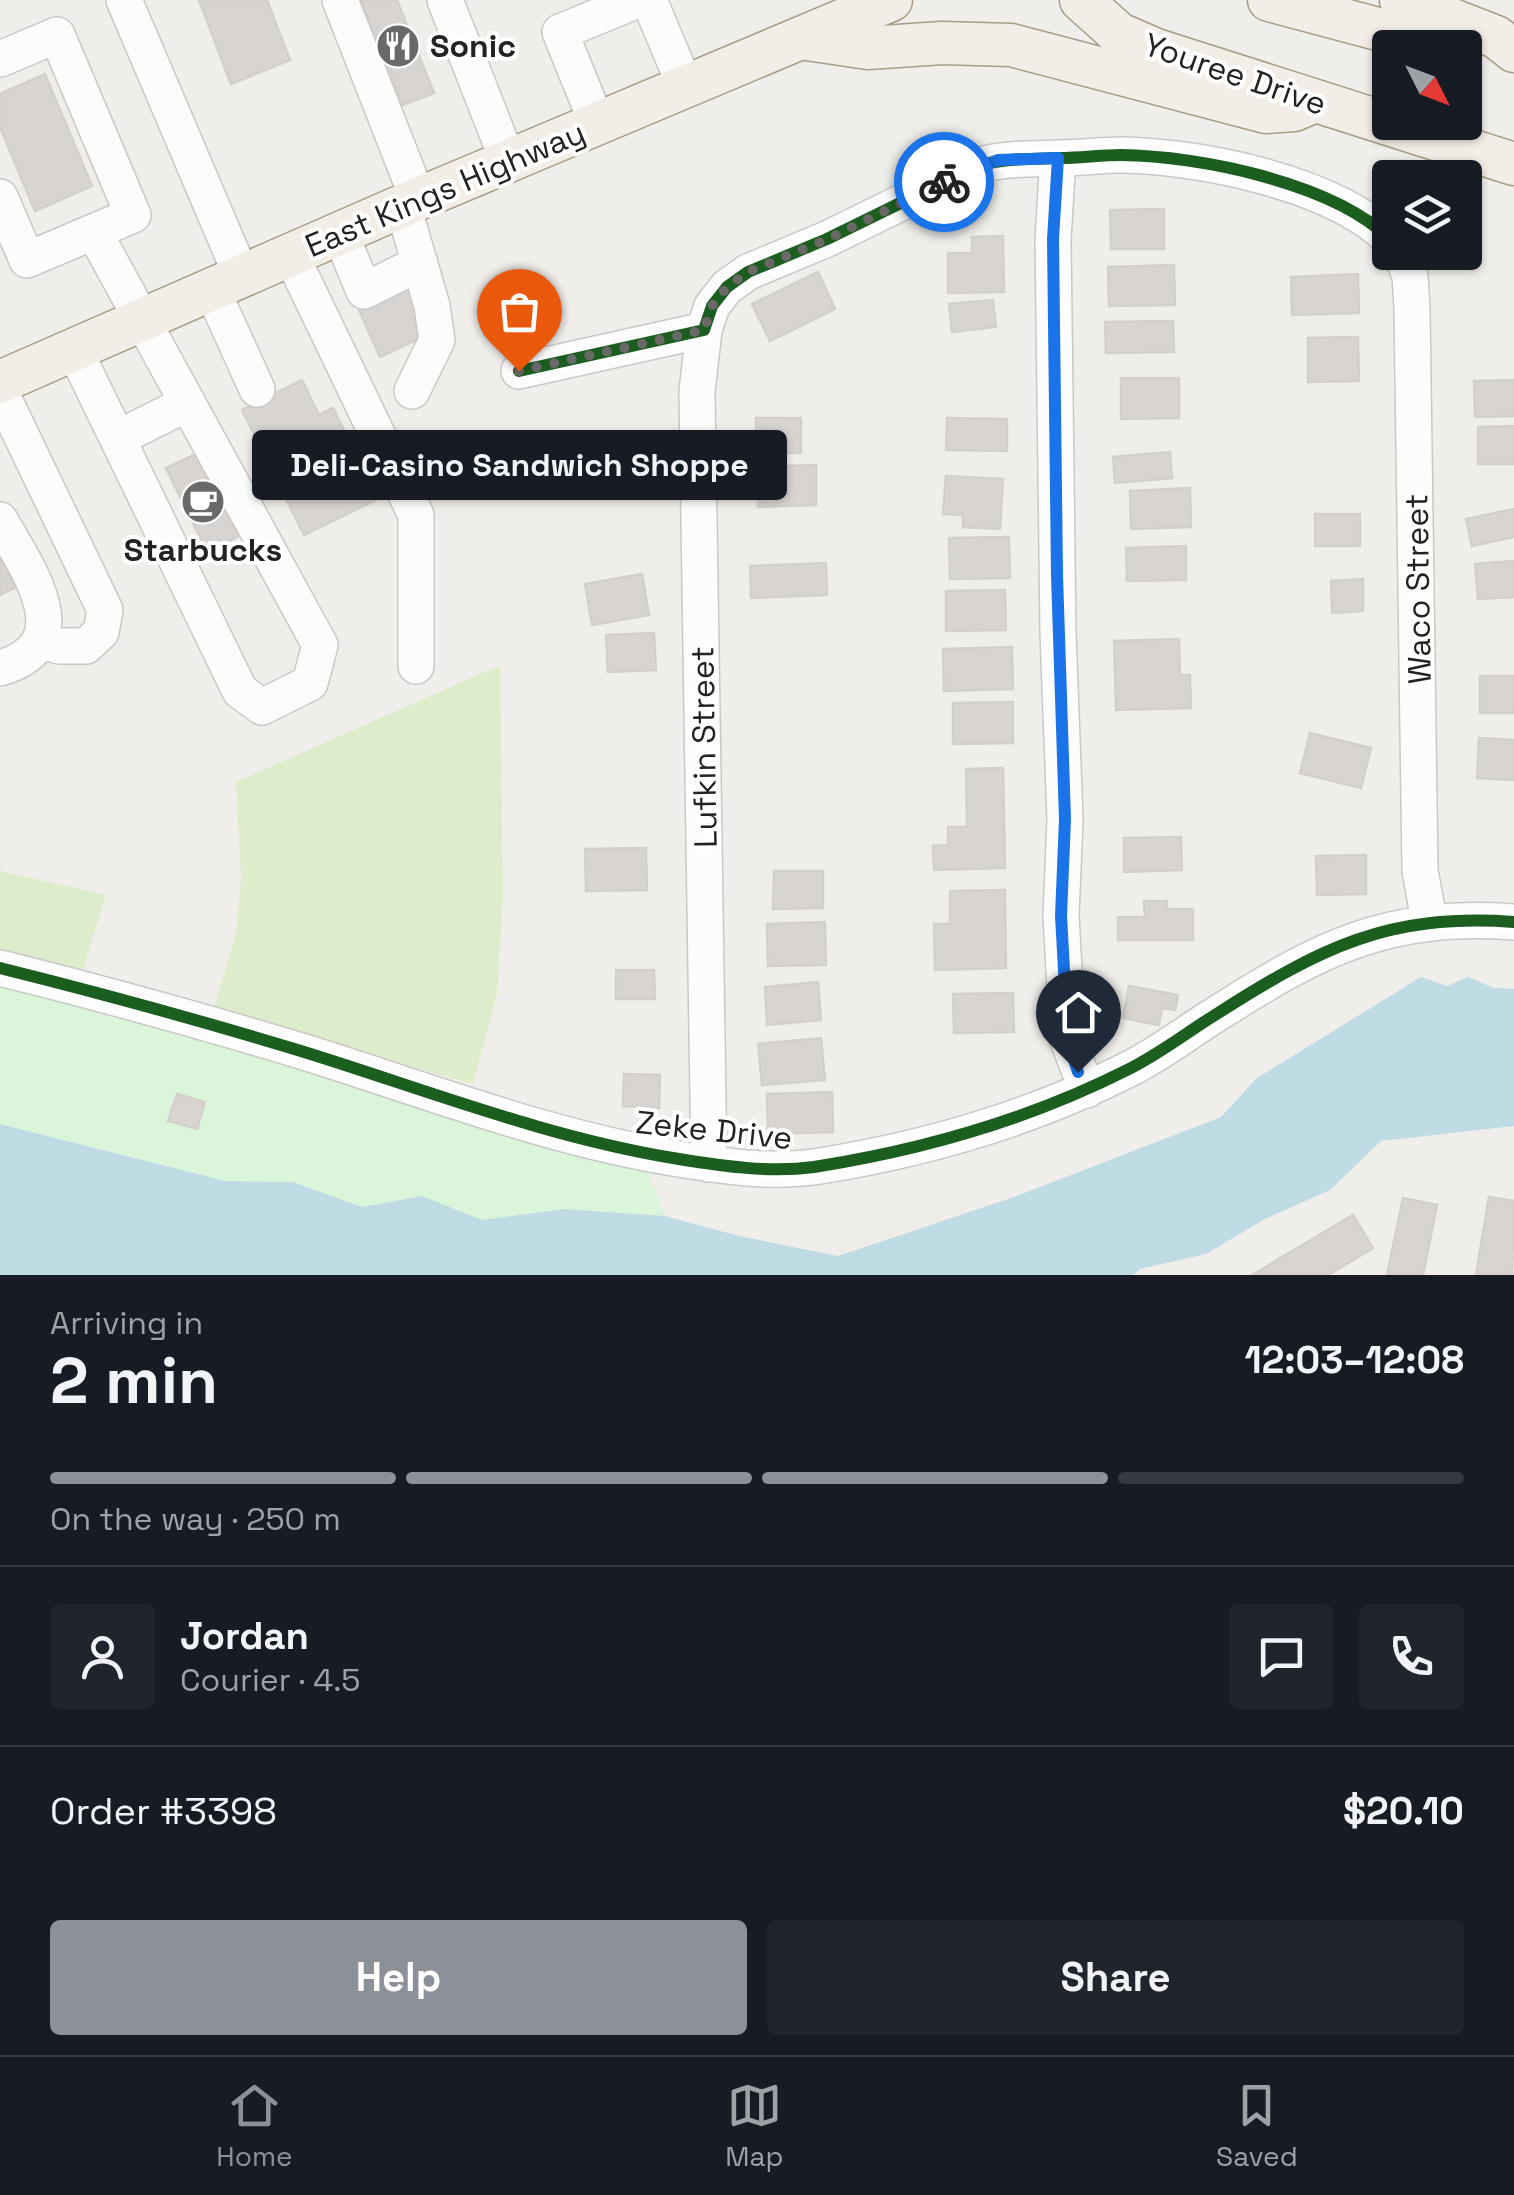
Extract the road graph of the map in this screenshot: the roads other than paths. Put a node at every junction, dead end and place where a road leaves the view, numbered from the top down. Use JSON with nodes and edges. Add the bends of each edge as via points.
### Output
{"nodes":[{"id":1,"x":124,"y":0,"type":"edge"},
{"id":2,"x":340,"y":0,"type":"edge"},
{"id":3,"x":445,"y":0,"type":"edge"},
{"id":4,"x":638,"y":0,"type":"edge"},
{"id":5,"x":649,"y":0,"type":"edge"},
{"id":6,"x":825,"y":0,"type":"edge"},
{"id":7,"x":891,"y":0,"type":"edge"},
{"id":8,"x":1081,"y":0,"type":"edge"},
{"id":9,"x":1269,"y":0,"type":"edge"},
{"id":10,"x":1401,"y":0,"type":"edge"},
{"id":11,"x":582,"y":11,"type":"edge"},
{"id":12,"x":1382,"y":30,"type":"edge"},
{"id":13,"x":799,"y":38,"type":"junction"},
{"id":14,"x":1514,"y":51,"type":"edge"},
{"id":15,"x":1482,"y":57,"type":"edge"},
{"id":16,"x":0,"y":60,"type":"edge"},
{"id":17,"x":1514,"y":65,"type":"edge"},
{"id":18,"x":684,"y":86,"type":"junction"},
{"id":19,"x":1314,"y":101,"type":"junction"},
{"id":20,"x":598,"y":123,"type":"junction"},
{"id":21,"x":1058,"y":158,"type":"junction"},
{"id":22,"x":508,"y":161,"type":"junction"},
{"id":23,"x":1514,"y":164,"type":"edge"},
{"id":24,"x":0,"y":197,"type":"edge"},
{"id":25,"x":410,"y":203,"type":"junction"},
{"id":26,"x":1372,"y":222,"type":"edge"},
{"id":27,"x":94,"y":232,"type":"junction"},
{"id":28,"x":340,"y":233,"type":"junction"},
{"id":29,"x":291,"y":255,"type":"junction"},
{"id":30,"x":420,"y":263,"type":"junction"},
{"id":31,"x":1407,"y":270,"type":"edge"},
{"id":32,"x":227,"y":284,"type":"junction"},
{"id":33,"x":142,"y":319,"type":"junction"},
{"id":34,"x":704,"y":330,"type":"junction"},
{"id":35,"x":74,"y":349,"type":"junction"},
{"id":36,"x":519,"y":371,"type":"dead end"},
{"id":37,"x":0,"y":382,"type":"edge"},
{"id":38,"x":257,"y":389,"type":"dead end"},
{"id":39,"x":0,"y":391,"type":"edge"},
{"id":40,"x":412,"y":391,"type":"dead end"},
{"id":41,"x":188,"y":403,"type":"junction"},
{"id":42,"x":118,"y":438,"type":"junction"},
{"id":43,"x":0,"y":520,"type":"edge"},
{"id":44,"x":40,"y":641,"type":"junction"},
{"id":45,"x":416,"y":666,"type":"dead end"},
{"id":46,"x":0,"y":668,"type":"edge"},
{"id":47,"x":1428,"y":920,"type":"junction"},
{"id":48,"x":1514,"y":922,"type":"edge"},
{"id":49,"x":0,"y":968,"type":"edge"},
{"id":50,"x":1087,"y":1090,"type":"junction"},
{"id":51,"x":708,"y":1164,"type":"junction"}],
"edges":[{"from":1,"to":32,"type":"street"},
{"from":2,"to":25,"type":"street"},
{"from":3,"to":22,"type":"street"},
{"from":4,"to":11,"type":"street"},
{"from":5,"to":18,"type":"street"},
{"from":6,"to":13,"type":"main road"},
{"from":7,"to":13,"type":"main road","name":"East Kings Highway"},
{"from":8,"to":19,"type":"main road","name":"Youree Drive","via":[[1120,34],[1156,50]]},
{"from":9,"to":12,"type":"main road"},
{"from":10,"to":14,"type":"main road","via":[[1496,37]]},
{"from":11,"to":20,"type":"street","via":[[560,32]]},
{"from":13,"to":18,"type":"main road","name":"East Kings Highway"},
{"from":13,"to":19,"type":"main road","via":[[868,48],[1011,45],[1266,112]]},
{"from":15,"to":17,"type":"main road"},
{"from":16,"to":27,"type":"street","via":[[58,35],[133,215]]},
{"from":18,"to":20,"type":"main road","name":"East Kings Highway"},
{"from":19,"to":23,"type":"main road","name":"Youree Drive"},
{"from":20,"to":22,"type":"main road","name":"East Kings Highway"},
{"from":21,"to":26,"type":"street","via":[[1123,155],[1227,168]]},
{"from":21,"to":34,"type":"street","via":[[976,166],[748,272],[712,306]]},
{"from":21,"to":50,"type":"street","via":[[1053,239],[1065,819],[1061,916],[1068,1041]]},
{"from":22,"to":25,"type":"main road","name":"East Kings Highway"},
{"from":24,"to":27,"type":"street","via":[[26,260]]},
{"from":25,"to":28,"type":"main road","name":"East Kings Highway"},
{"from":25,"to":30,"type":"street"},
{"from":27,"to":33,"type":"street"},
{"from":28,"to":29,"type":"main road","name":"East Kings Highway"},
{"from":28,"to":30,"type":"street","via":[[364,291]]},
{"from":29,"to":32,"type":"main road","name":"East Kings Highway"},
{"from":29,"to":45,"type":"street","via":[[416,515]]},
{"from":30,"to":40,"type":"street","via":[[437,340]]},
{"from":31,"to":47,"type":"street","name":"Waco Street","via":[[1420,871]]},
{"from":32,"to":33,"type":"main road","name":"East Kings Highway"},
{"from":32,"to":38,"type":"street"},
{"from":33,"to":35,"type":"main road","name":"East Kings Highway"},
{"from":33,"to":41,"type":"street"},
{"from":34,"to":36,"type":"street"},
{"from":34,"to":51,"type":"street","name":"Lufkin Street","via":[[697,391]]},
{"from":35,"to":37,"type":"main road","name":"East Kings Highway"},
{"from":35,"to":42,"type":"street"},
{"from":39,"to":44,"type":"street","via":[[105,610],[101,632],[86,646]]},
{"from":41,"to":42,"type":"street"},
{"from":41,"to":42,"type":"street","via":[[320,645],[310,683],[262,707],[240,691]]},
{"from":43,"to":44,"type":"street","via":[[43,597]]},
{"from":44,"to":46,"type":"street","via":[[22,662]]},
{"from":47,"to":48,"type":"street","name":"Zeke Drive"},
{"from":47,"to":50,"type":"street","name":"Zeke Drive","via":[[1365,935],[1302,963]]},
{"from":49,"to":51,"type":"street","name":"Zeke Drive","via":[[300,1051],[570,1136]]},
{"from":50,"to":51,"type":"street","name":"Zeke Drive","via":[[943,1139],[811,1167]]}]}
